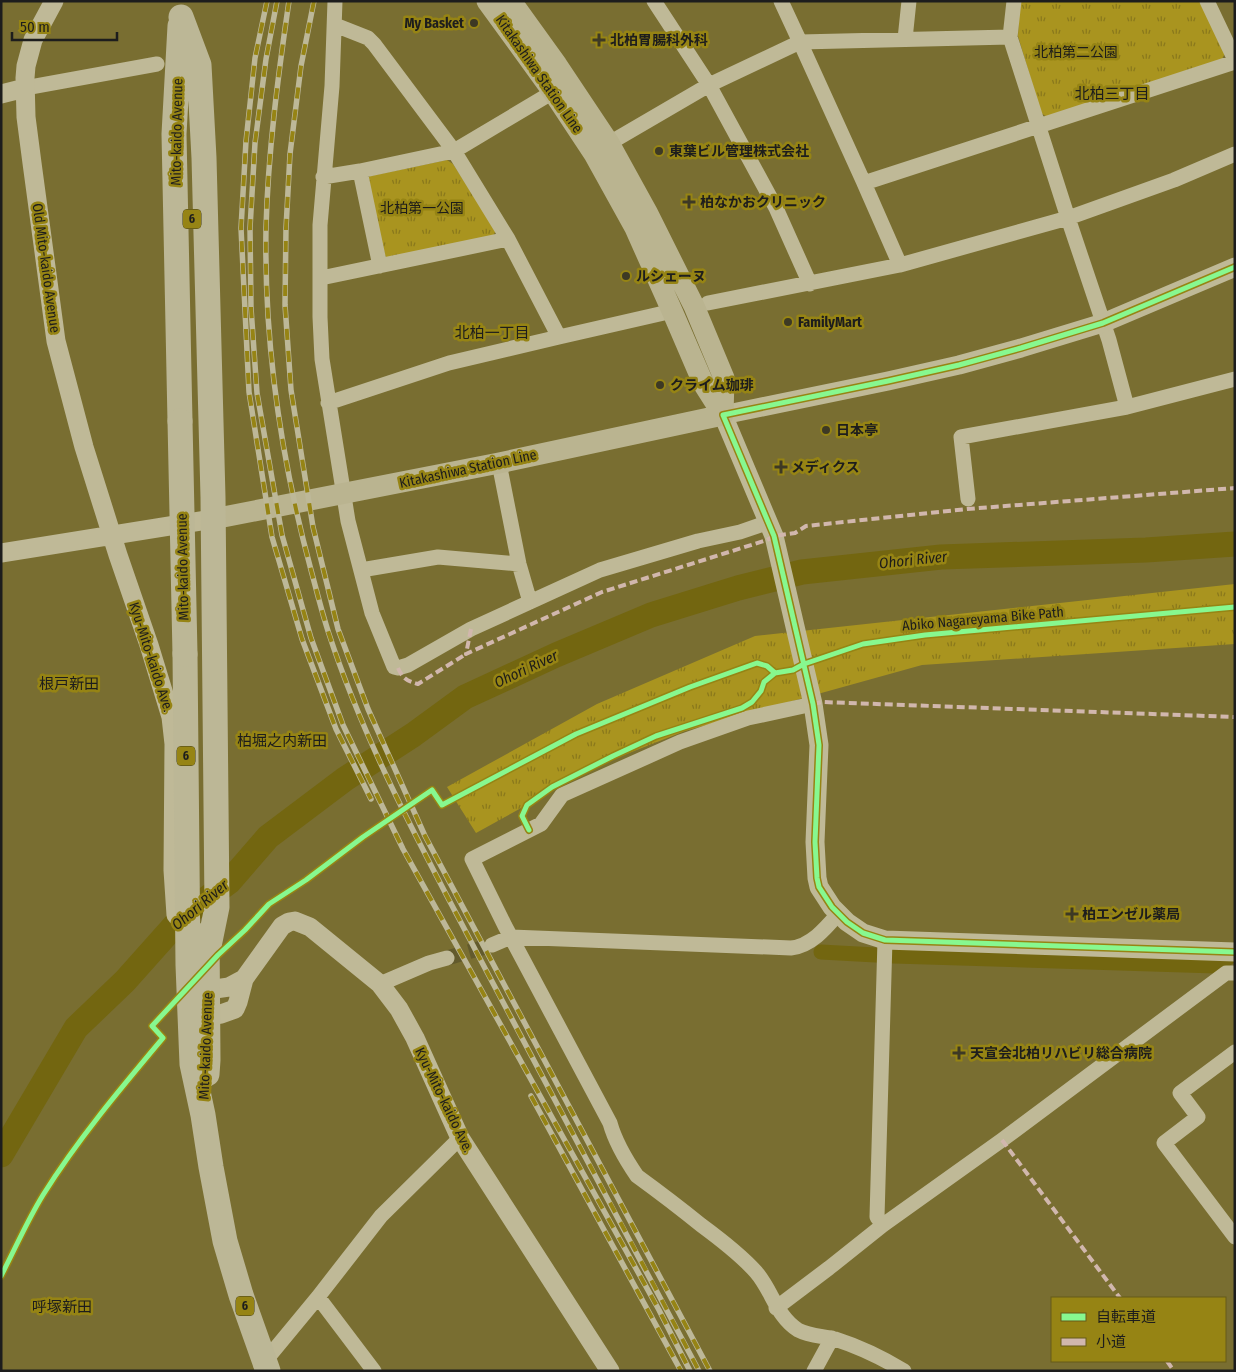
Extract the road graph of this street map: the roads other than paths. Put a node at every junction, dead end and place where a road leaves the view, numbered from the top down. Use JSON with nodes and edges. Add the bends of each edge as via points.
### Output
{"nodes":[{"id":1,"x":54,"y":1,"type":"edge"},
{"id":2,"x":335,"y":1,"type":"edge"},
{"id":3,"x":487,"y":1,"type":"edge"},
{"id":4,"x":511,"y":1,"type":"edge"},
{"id":5,"x":654,"y":1,"type":"edge"},
{"id":6,"x":781,"y":1,"type":"edge"},
{"id":7,"x":909,"y":1,"type":"edge"},
{"id":8,"x":1014,"y":1,"type":"edge"},
{"id":9,"x":1207,"y":1,"type":"edge"},
{"id":10,"x":181,"y":9,"type":"edge"},
{"id":11,"x":335,"y":25,"type":"junction"},
{"id":12,"x":1010,"y":37,"type":"junction"},
{"id":13,"x":906,"y":39,"type":"junction"},
{"id":14,"x":800,"y":42,"type":"junction"},
{"id":15,"x":1235,"y":61,"type":"edge"},
{"id":16,"x":157,"y":64,"type":"dead end"},
{"id":17,"x":709,"y":85,"type":"junction"},
{"id":18,"x":25,"y":88,"type":"junction"},
{"id":19,"x":553,"y":92,"type":"junction"},
{"id":20,"x":1,"y":94,"type":"edge"},
{"id":21,"x":1039,"y":126,"type":"junction"},
{"id":22,"x":601,"y":148,"type":"junction"},
{"id":23,"x":454,"y":151,"type":"junction"},
{"id":24,"x":1235,"y":154,"type":"edge"},
{"id":25,"x":360,"y":171,"type":"junction"},
{"id":26,"x":323,"y":177,"type":"junction"},
{"id":27,"x":864,"y":183,"type":"junction"},
{"id":28,"x":1068,"y":218,"type":"junction"},
{"id":29,"x":508,"y":239,"type":"junction"},
{"id":30,"x":900,"y":265,"type":"junction"},
{"id":31,"x":380,"y":266,"type":"junction"},
{"id":32,"x":1235,"y":267,"type":"edge"},
{"id":33,"x":321,"y":278,"type":"junction"},
{"id":34,"x":810,"y":284,"type":"junction"},
{"id":35,"x":708,"y":303,"type":"dead end"},
{"id":36,"x":664,"y":313,"type":"dead end"},
{"id":37,"x":1103,"y":323,"type":"junction"},
{"id":38,"x":559,"y":337,"type":"junction"},
{"id":39,"x":1235,"y":379,"type":"edge"},
{"id":40,"x":328,"y":403,"type":"junction"},
{"id":41,"x":1126,"y":407,"type":"junction"},
{"id":42,"x":723,"y":415,"type":"junction"},
{"id":43,"x":498,"y":463,"type":"junction"},
{"id":44,"x":344,"y":494,"type":"junction"},
{"id":45,"x":968,"y":499,"type":"dead end"},
{"id":46,"x":213,"y":519,"type":"junction"},
{"id":47,"x":772,"y":529,"type":"junction"},
{"id":48,"x":112,"y":534,"type":"junction"},
{"id":49,"x":1,"y":553,"type":"edge"},
{"id":50,"x":519,"y":564,"type":"junction"},
{"id":51,"x":361,"y":570,"type":"junction"},
{"id":52,"x":530,"y":602,"type":"junction"},
{"id":53,"x":812,"y":704,"type":"junction"},
{"id":54,"x":195,"y":851,"type":"junction"},
{"id":55,"x":838,"y":914,"type":"junction"},
{"id":56,"x":511,"y":937,"type":"junction"},
{"id":57,"x":885,"y":940,"type":"junction"},
{"id":58,"x":492,"y":945,"type":"tunnel mouth"},
{"id":59,"x":1234,"y":952,"type":"edge"},
{"id":60,"x":198,"y":958,"type":"junction"},
{"id":61,"x":447,"y":958,"type":"tunnel mouth"},
{"id":62,"x":1234,"y":978,"type":"edge"},
{"id":63,"x":244,"y":979,"type":"junction"},
{"id":64,"x":380,"y":984,"type":"junction"},
{"id":65,"x":201,"y":1003,"type":"junction"},
{"id":66,"x":1235,"y":1052,"type":"edge"},
{"id":67,"x":460,"y":1138,"type":"junction"},
{"id":68,"x":883,"y":1225,"type":"junction"},
{"id":69,"x":1235,"y":1237,"type":"edge"},
{"id":70,"x":318,"y":1297,"type":"junction"},
{"id":71,"x":776,"y":1308,"type":"junction"},
{"id":72,"x":832,"y":1338,"type":"junction"},
{"id":73,"x":264,"y":1368,"type":"edge"},
{"id":74,"x":820,"y":1368,"type":"edge"},
{"id":75,"x":374,"y":1371,"type":"edge"},
{"id":76,"x":610,"y":1371,"type":"edge"},
{"id":77,"x":904,"y":1371,"type":"edge"}],
"edges":[{"from":1,"to":18,"type":"street","name":"Old Mito-kaido Avenue","via":[[31,46]]},
{"from":2,"to":11,"type":"street"},
{"from":3,"to":19,"type":"main road","name":"Kitakashiwa Station Line"},
{"from":4,"to":22,"type":"main road","name":"Kitakashiwa Station Line","via":[[557,65]]},
{"from":5,"to":17,"type":"street"},
{"from":6,"to":14,"type":"street"},
{"from":7,"to":13,"type":"street"},
{"from":8,"to":12,"type":"street"},
{"from":9,"to":15,"type":"street"},
{"from":10,"to":46,"type":"highway","via":[[199,65],[208,268]]},
{"from":10,"to":54,"type":"highway","name":"Mito-kaido Avenue","number":"6","via":[[191,140],[188,421]]},
{"from":11,"to":23,"type":"street","via":[[368,38],[374,44]]},
{"from":11,"to":26,"type":"street"},
{"from":12,"to":13,"type":"street"},
{"from":12,"to":21,"type":"street"},
{"from":13,"to":14,"type":"street"},
{"from":14,"to":17,"type":"street"},
{"from":14,"to":27,"type":"street"},
{"from":15,"to":21,"type":"street"},
{"from":16,"to":18,"type":"street"},
{"from":17,"to":22,"type":"street"},
{"from":17,"to":34,"type":"street","via":[[776,208]]},
{"from":18,"to":20,"type":"street"},
{"from":18,"to":48,"type":"street","name":"Old Mito-kaido Avenue","via":[[56,341],[84,447]]},
{"from":19,"to":22,"type":"main road","name":"Kitakashiwa Station Line"},
{"from":19,"to":23,"type":"street"},
{"from":21,"to":27,"type":"street"},
{"from":21,"to":28,"type":"street"},
{"from":22,"to":42,"type":"main road","name":"Kitakashiwa Station Line","via":[[704,385]]},
{"from":23,"to":25,"type":"street"},
{"from":23,"to":29,"type":"street"},
{"from":24,"to":28,"type":"street"},
{"from":25,"to":26,"type":"street"},
{"from":25,"to":31,"type":"street"},
{"from":26,"to":33,"type":"street"},
{"from":27,"to":30,"type":"street"},
{"from":28,"to":30,"type":"street"},
{"from":28,"to":37,"type":"street"},
{"from":29,"to":31,"type":"street"},
{"from":29,"to":38,"type":"street"},
{"from":30,"to":34,"type":"street"},
{"from":31,"to":33,"type":"street"},
{"from":32,"to":37,"type":"street"},
{"from":33,"to":40,"type":"street","via":[[322,359]]},
{"from":34,"to":35,"type":"street"},
{"from":36,"to":38,"type":"street"},
{"from":37,"to":41,"type":"street"},
{"from":37,"to":42,"type":"street","via":[[958,365]]},
{"from":38,"to":40,"type":"street","via":[[449,363]]},
{"from":39,"to":41,"type":"street"},
{"from":40,"to":44,"type":"street"},
{"from":41,"to":45,"type":"street","via":[[961,437]]},
{"from":42,"to":43,"type":"main road","name":"Kitakashiwa Station Line"},
{"from":42,"to":47,"type":"street"},
{"from":43,"to":44,"type":"main road","name":"Kitakashiwa Station Line"},
{"from":43,"to":50,"type":"street"},
{"from":44,"to":46,"type":"main road","name":"Kitakashiwa Station Line"},
{"from":44,"to":51,"type":"street"},
{"from":46,"to":48,"type":"street"},
{"from":46,"to":54,"type":"highway"},
{"from":47,"to":52,"type":"street","via":[[740,532],[698,542],[600,570]]},
{"from":47,"to":53,"type":"street"},
{"from":48,"to":49,"type":"street"},
{"from":48,"to":54,"type":"street","name":"Kyu-Mito-kaido Ave.","via":[[171,717],[174,783]]},
{"from":50,"to":51,"type":"street","via":[[438,557]]},
{"from":50,"to":52,"type":"street"},
{"from":51,"to":52,"type":"street","via":[[372,613],[394,667],[398,668],[408,666],[471,629]]},
{"from":53,"to":55,"type":"street","via":[[819,745],[816,878],[819,888]]},
{"from":53,"to":56,"type":"street","via":[[748,718],[680,742],[562,795],[541,824],[472,859]]},
{"from":54,"to":60,"type":"highway","name":"Mito-kaido Avenue","number":"6"},
{"from":54,"to":60,"type":"street","name":"Kyu-Mito-kaido Ave.","via":[[178,936]]},
{"from":55,"to":56,"type":"street","via":[[823,931],[801,947],[791,948]]},
{"from":55,"to":57,"type":"street","via":[[863,933]]},
{"from":56,"to":58,"type":"street"},
{"from":56,"to":71,"type":"street","via":[[638,1176],[726,1244],[756,1272]]},
{"from":57,"to":59,"type":"street"},
{"from":57,"to":68,"type":"street","via":[[876,1217]]},
{"from":59,"to":62,"type":"street"},
{"from":60,"to":65,"type":"highway","name":"Mito-kaido Avenue","number":"6"},
{"from":61,"to":64,"type":"street"},
{"from":62,"to":68,"type":"street","via":[[1226,973]]},
{"from":63,"to":64,"type":"street","name":"Kyu-Mito-kaido Ave.","via":[[282,926],[295,921],[310,926]]},
{"from":63,"to":65,"type":"street"},
{"from":63,"to":65,"type":"street","name":"Kyu-Mito-kaido Ave.","via":[[238,1002],[230,1012]]},
{"from":64,"to":67,"type":"street","name":"Kyu-Mito-kaido Ave.","via":[[415,1038]]},
{"from":65,"to":73,"type":"highway","name":"Mito-kaido Avenue","number":"6","via":[[192,1064],[226,1241]]},
{"from":66,"to":69,"type":"street","via":[[1180,1093],[1198,1117],[1164,1143]]},
{"from":67,"to":70,"type":"street","via":[[381,1216]]},
{"from":67,"to":76,"type":"street","name":"Kyu-Mito-kaido Ave."},
{"from":68,"to":71,"type":"street"},
{"from":70,"to":73,"type":"street"},
{"from":70,"to":75,"type":"street"},
{"from":71,"to":72,"type":"street","via":[[796,1329]]},
{"from":72,"to":74,"type":"street"},
{"from":72,"to":77,"type":"street","via":[[877,1354]]}]}
